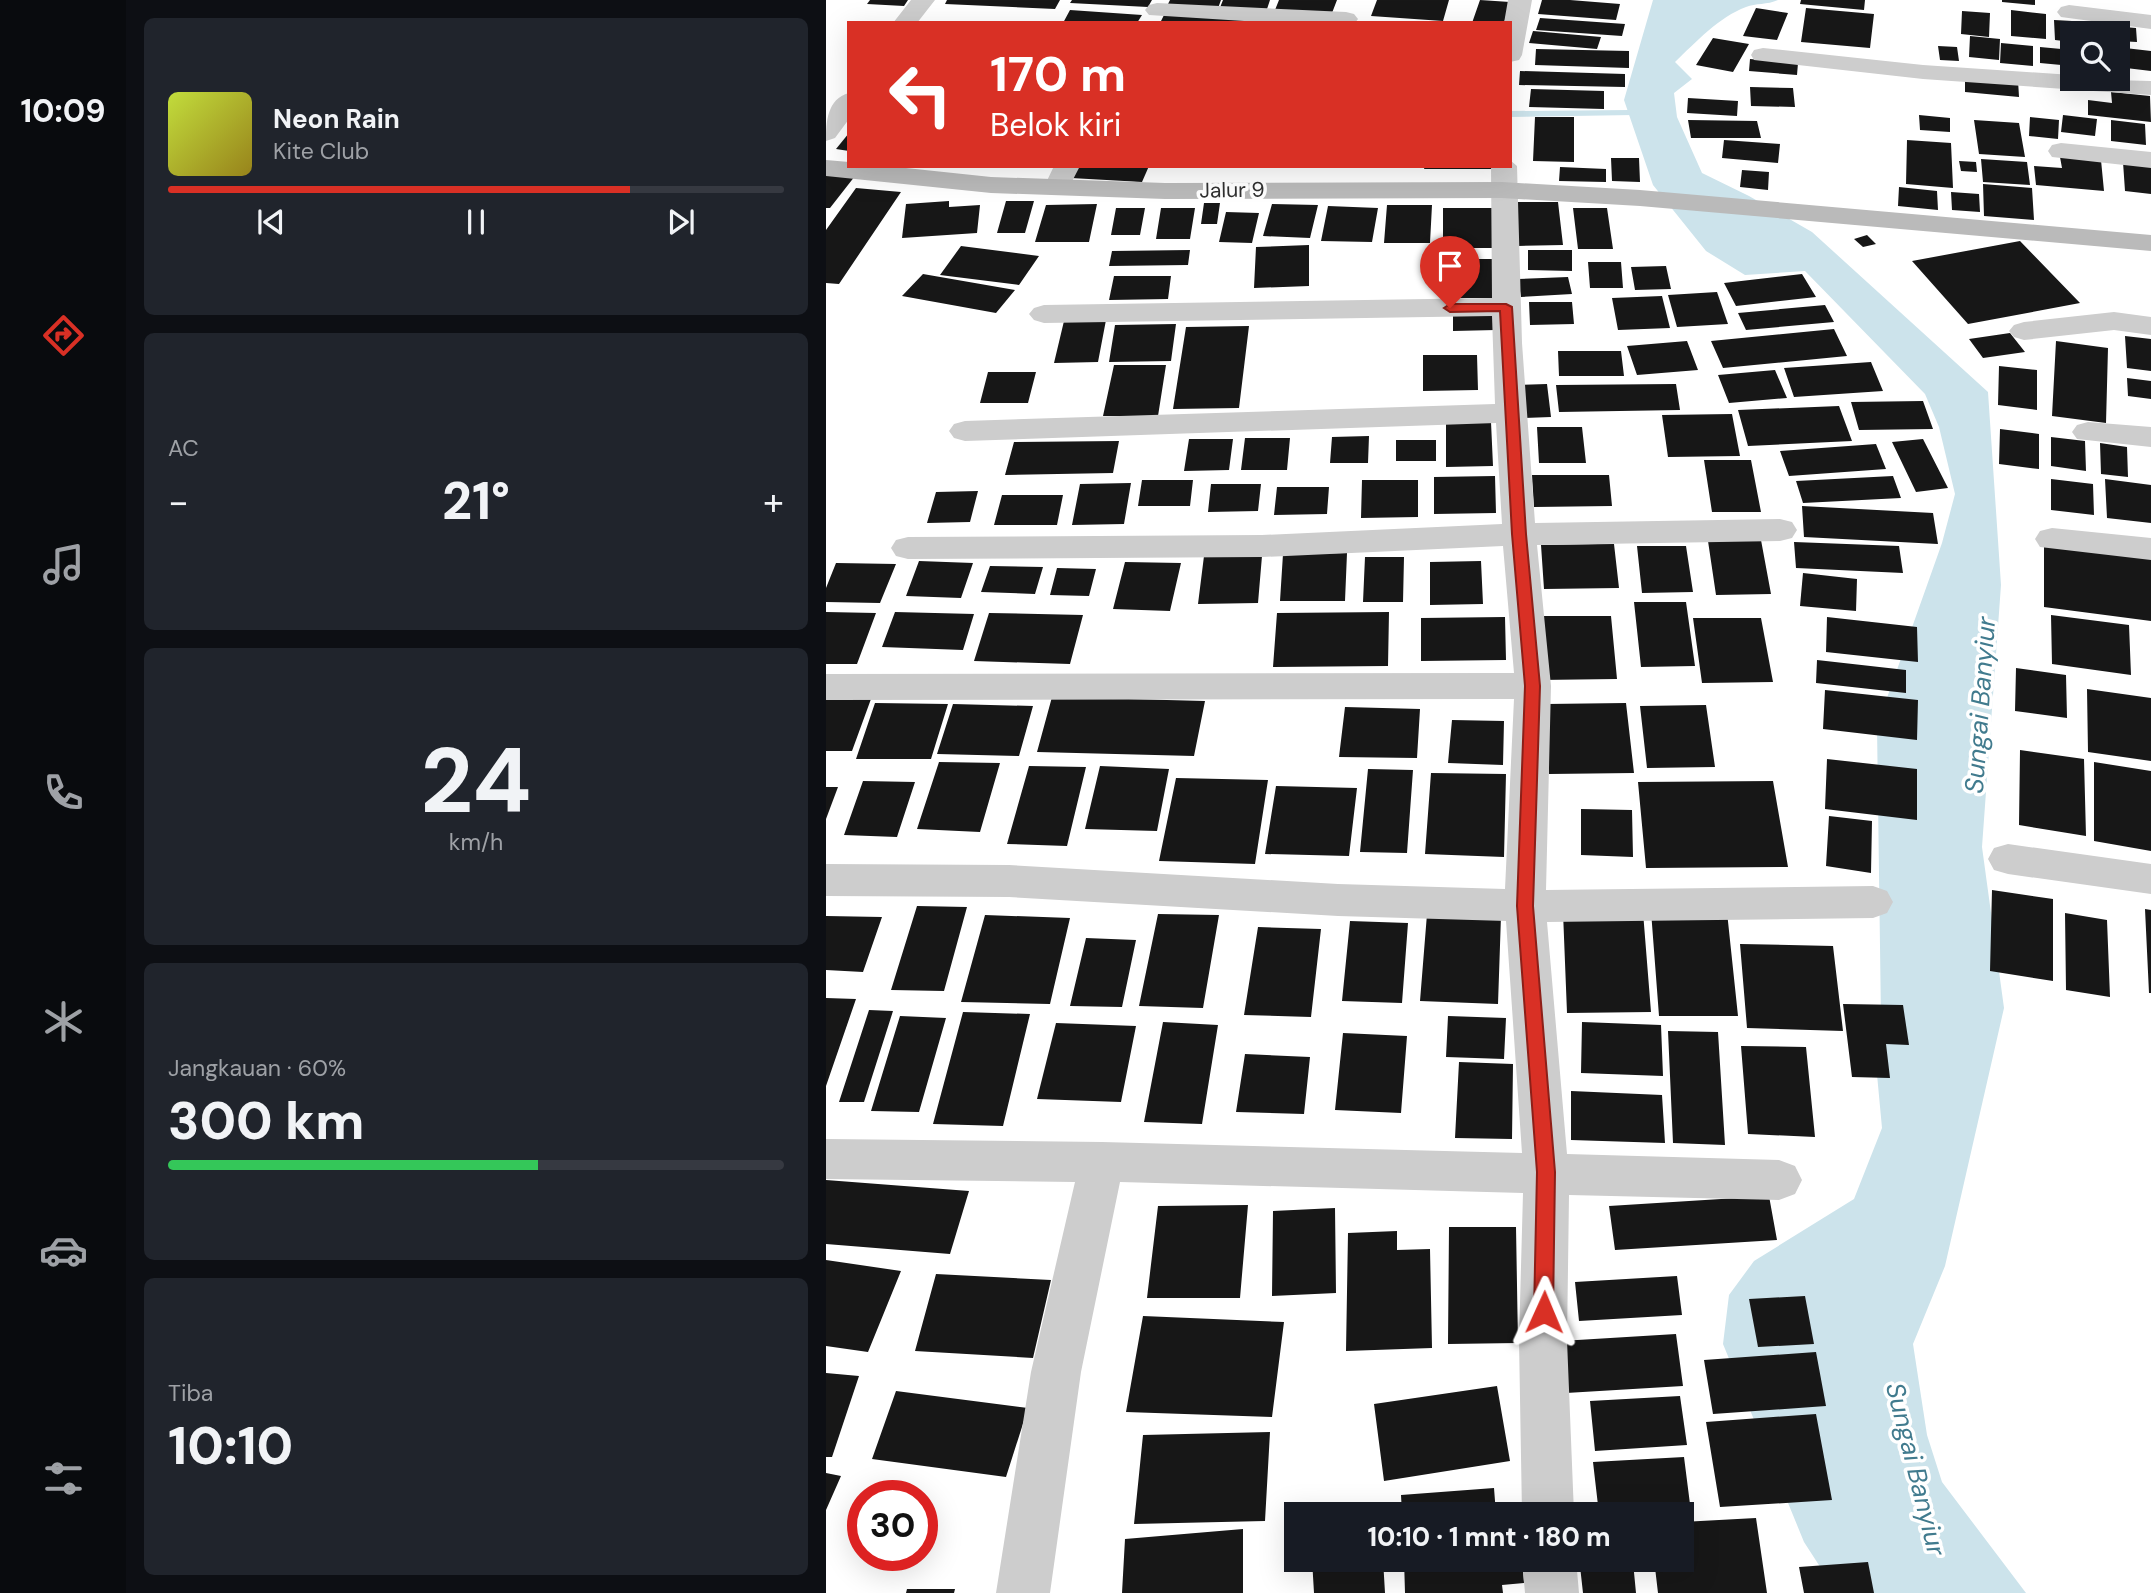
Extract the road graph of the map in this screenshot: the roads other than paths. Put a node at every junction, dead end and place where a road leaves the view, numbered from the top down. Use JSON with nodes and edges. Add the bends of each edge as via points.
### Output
{"nodes":[{"id":1,"x":923,"y":0,"type":"edge"},
{"id":2,"x":1520,"y":0,"type":"edge"},
{"id":3,"x":1156,"y":11,"type":"edge"},
{"id":4,"x":2070,"y":12,"type":"dead end"},
{"id":5,"x":1348,"y":14,"type":"edge"},
{"id":6,"x":907,"y":21,"type":"edge"},
{"id":7,"x":2151,"y":22,"type":"edge"},
{"id":8,"x":1512,"y":44,"type":"edge"},
{"id":9,"x":1763,"y":55,"type":"dead end"},
{"id":10,"x":2151,"y":88,"type":"edge"},
{"id":11,"x":847,"y":104,"type":"edge"},
{"id":12,"x":826,"y":133,"type":"edge"},
{"id":13,"x":2061,"y":151,"type":"dead end"},
{"id":14,"x":2151,"y":160,"type":"edge"},
{"id":15,"x":826,"y":168,"type":"edge"},
{"id":16,"x":1062,"y":176,"type":"edge"},
{"id":17,"x":1503,"y":178,"type":"edge"},
{"id":18,"x":2151,"y":243,"type":"edge"},
{"id":19,"x":1506,"y":307,"type":"junction"},
{"id":20,"x":1044,"y":314,"type":"dead end"},
{"id":21,"x":2151,"y":326,"type":"edge"},
{"id":22,"x":2024,"y":331,"type":"dead end"},
{"id":23,"x":1512,"y":413,"type":"junction"},
{"id":24,"x":965,"y":431,"type":"dead end"},
{"id":25,"x":2088,"y":432,"type":"dead end"},
{"id":26,"x":2151,"y":437,"type":"edge"},
{"id":27,"x":1780,"y":530,"type":"dead end"},
{"id":28,"x":1519,"y":534,"type":"junction"},
{"id":29,"x":2052,"y":539,"type":"dead end"},
{"id":30,"x":908,"y":548,"type":"dead end"},
{"id":31,"x":2151,"y":549,"type":"edge"},
{"id":32,"x":1533,"y":686,"type":"junction"},
{"id":33,"x":826,"y":687,"type":"edge"},
{"id":34,"x":2008,"y":859,"type":"dead end"},
{"id":35,"x":2151,"y":879,"type":"edge"},
{"id":36,"x":826,"y":880,"type":"edge"},
{"id":37,"x":1873,"y":902,"type":"dead end"},
{"id":38,"x":1525,"y":906,"type":"junction"},
{"id":39,"x":826,"y":1160,"type":"edge"},
{"id":40,"x":1102,"y":1162,"type":"junction"},
{"id":41,"x":1546,"y":1172,"type":"junction"},
{"id":42,"x":1779,"y":1180,"type":"dead end"},
{"id":43,"x":1548,"y":1502,"type":"edge"},
{"id":44,"x":1550,"y":1572,"type":"edge"},
{"id":45,"x":1023,"y":1593,"type":"edge"},
{"id":46,"x":1552,"y":1593,"type":"edge"}],
"edges":[{"from":1,"to":6,"type":"street"},
{"from":2,"to":8,"type":"street"},
{"from":3,"to":5,"type":"street"},
{"from":4,"to":7,"type":"street"},
{"from":9,"to":10,"type":"street"},
{"from":11,"to":12,"type":"street"},
{"from":13,"to":14,"type":"street"},
{"from":15,"to":16,"type":"street","name":"Jalur 9","via":[[991,185]]},
{"from":16,"to":17,"type":"street","name":"Jalur 9","via":[[1165,191]]},
{"from":17,"to":18,"type":"street","name":"Jalur 9","via":[[1788,213]]},
{"from":17,"to":19,"type":"street"},
{"from":19,"to":20,"type":"street"},
{"from":19,"to":23,"type":"street"},
{"from":21,"to":22,"type":"street","via":[[2115,321]]},
{"from":23,"to":24,"type":"street"},
{"from":23,"to":28,"type":"street"},
{"from":25,"to":26,"type":"street"},
{"from":27,"to":28,"type":"street"},
{"from":28,"to":30,"type":"street","via":[[1262,546]]},
{"from":28,"to":32,"type":"street"},
{"from":29,"to":31,"type":"street"},
{"from":32,"to":33,"type":"street"},
{"from":32,"to":38,"type":"street"},
{"from":34,"to":35,"type":"street"},
{"from":36,"to":38,"type":"street","via":[[1009,881]]},
{"from":37,"to":38,"type":"street"},
{"from":38,"to":41,"type":"street"},
{"from":39,"to":40,"type":"street"},
{"from":40,"to":41,"type":"street"},
{"from":40,"to":45,"type":"street","via":[[1056,1372]]},
{"from":41,"to":42,"type":"street"},
{"from":41,"to":43,"type":"street","via":[[1543,1340]]},
{"from":44,"to":46,"type":"street"}]}
